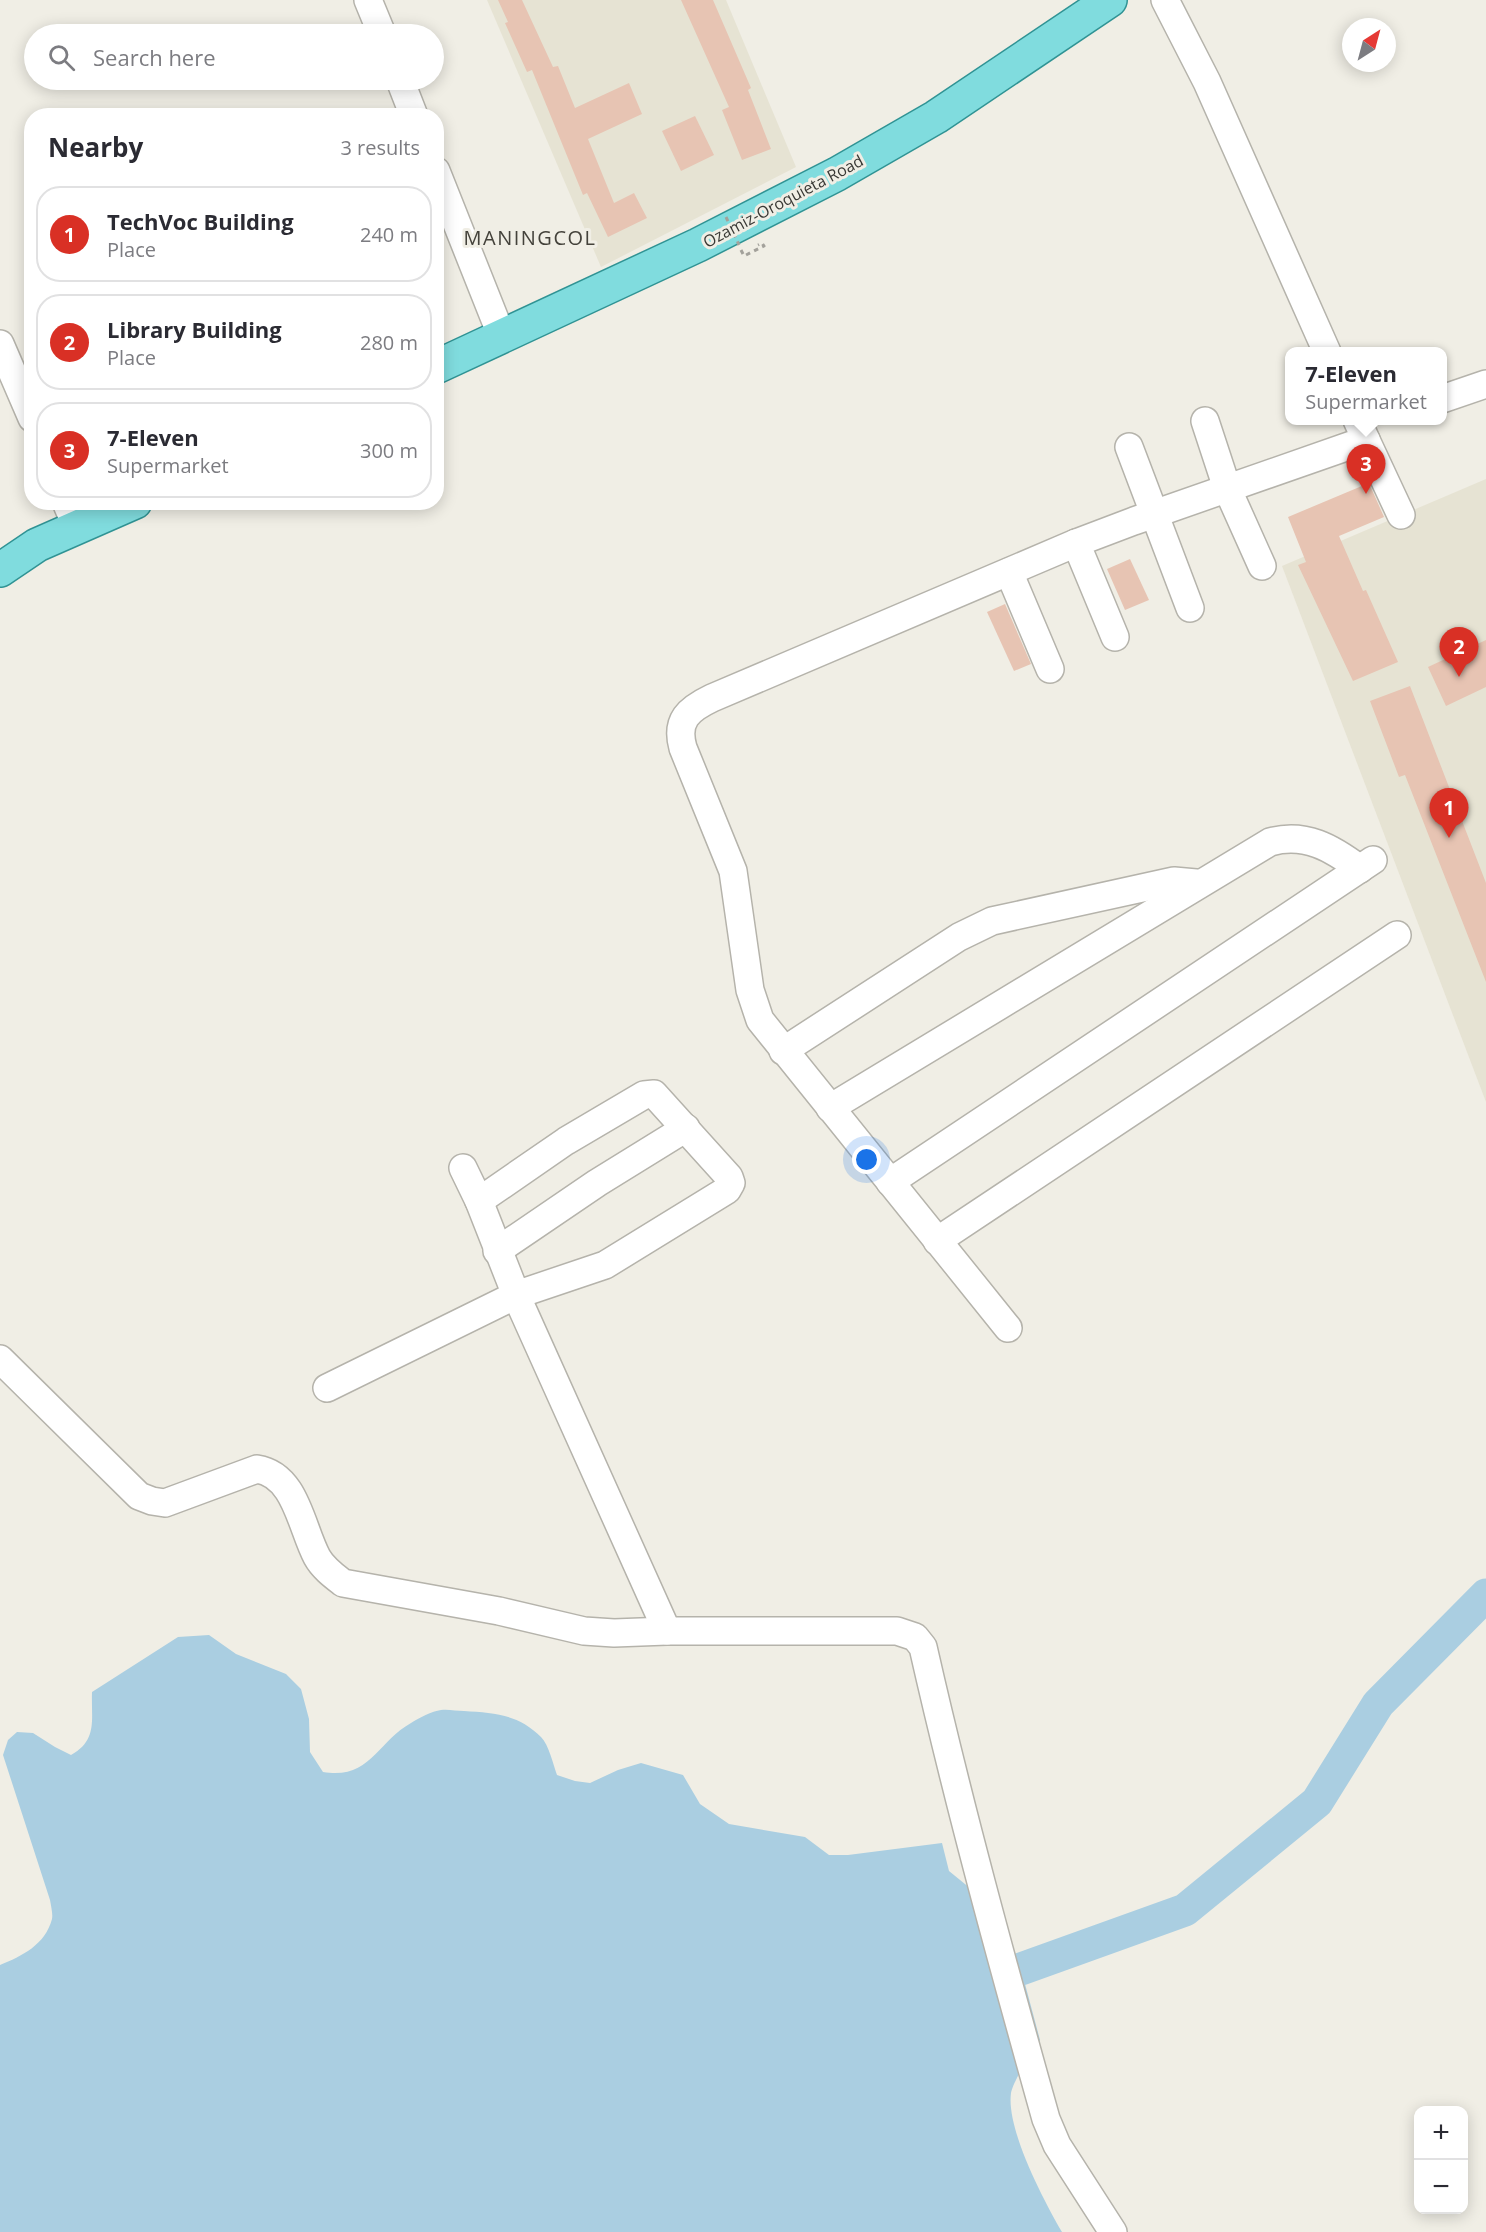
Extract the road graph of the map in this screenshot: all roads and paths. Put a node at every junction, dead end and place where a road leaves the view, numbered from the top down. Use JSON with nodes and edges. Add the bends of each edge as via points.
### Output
{"nodes":[{"id":1,"x":368,"y":0,"type":"edge"},
{"id":2,"x":1110,"y":0,"type":"edge"},
{"id":3,"x":1165,"y":0,"type":"edge"},
{"id":4,"x":378,"y":24,"type":"edge"},
{"id":5,"x":404,"y":90,"type":"edge"},
{"id":6,"x":411,"y":108,"type":"edge"},
{"id":7,"x":444,"y":191,"type":"edge"},
{"id":8,"x":726,"y":217,"type":"dead end"},
{"id":9,"x":739,"y":245,"type":"dead end"},
{"id":10,"x":751,"y":249,"type":"dead end"},
{"id":11,"x":744,"y":256,"type":"dead end"},
{"id":12,"x":502,"y":337,"type":"junction"},
{"id":13,"x":0,"y":344,"type":"edge"},
{"id":14,"x":1325,"y":347,"type":"edge"},
{"id":15,"x":444,"y":363,"type":"edge"},
{"id":16,"x":1486,"y":384,"type":"edge"},
{"id":17,"x":1447,"y":398,"type":"edge"},
{"id":18,"x":24,"y":400,"type":"edge"},
{"id":19,"x":1205,"y":421,"type":"dead end"},
{"id":20,"x":1366,"y":427,"type":"edge"},
{"id":21,"x":1129,"y":447,"type":"dead end"},
{"id":22,"x":1227,"y":488,"type":"junction"},
{"id":23,"x":96,"y":510,"type":"edge"},
{"id":24,"x":1155,"y":514,"type":"junction"},
{"id":25,"x":71,"y":515,"type":"edge"},
{"id":26,"x":1401,"y":515,"type":"dead end"},
{"id":27,"x":1076,"y":543,"type":"junction"},
{"id":28,"x":6,"y":566,"type":"edge"},
{"id":29,"x":1262,"y":566,"type":"dead end"},
{"id":30,"x":1009,"y":572,"type":"junction"},
{"id":31,"x":1190,"y":608,"type":"dead end"},
{"id":32,"x":1115,"y":637,"type":"dead end"},
{"id":33,"x":1050,"y":669,"type":"dead end"},
{"id":34,"x":1198,"y":884,"type":"junction"},
{"id":35,"x":1397,"y":935,"type":"dead end"},
{"id":36,"x":783,"y":1051,"type":"junction"},
{"id":37,"x":830,"y":1108,"type":"junction"},
{"id":38,"x":686,"y":1128,"type":"junction"},
{"id":39,"x":463,"y":1168,"type":"dead end"},
{"id":40,"x":890,"y":1182,"type":"junction"},
{"id":41,"x":479,"y":1201,"type":"junction"},
{"id":42,"x":937,"y":1241,"type":"junction"},
{"id":43,"x":497,"y":1251,"type":"junction"},
{"id":44,"x":516,"y":1295,"type":"junction"},
{"id":45,"x":1008,"y":1328,"type":"dead end"},
{"id":46,"x":0,"y":1359,"type":"edge"},
{"id":47,"x":327,"y":1388,"type":"dead end"},
{"id":48,"x":667,"y":1631,"type":"junction"},
{"id":49,"x":1113,"y":2232,"type":"edge"}],
"edges":[{"from":1,"to":4,"type":"street"},
{"from":2,"to":12,"type":"main road","name":"Ozamiz-Oroquieta Road","via":[[936,117],[837,174],[698,246]]},
{"from":3,"to":14,"type":"street","via":[[1207,82]]},
{"from":5,"to":6,"type":"street"},
{"from":7,"to":12,"type":"street"},
{"from":8,"to":9,"type":"path","bridge":true},
{"from":10,"to":11,"type":"path","via":[[762,243],[764,246]]},
{"from":12,"to":15,"type":"main road","name":"Ozamiz-Oroquieta Road"},
{"from":13,"to":18,"type":"street"},
{"from":16,"to":17,"type":"street"},
{"from":19,"to":22,"type":"street"},
{"from":20,"to":22,"type":"street"},
{"from":20,"to":26,"type":"street"},
{"from":21,"to":24,"type":"street"},
{"from":22,"to":24,"type":"street"},
{"from":22,"to":29,"type":"street"},
{"from":23,"to":25,"type":"main road"},
{"from":24,"to":27,"type":"street"},
{"from":24,"to":31,"type":"street"},
{"from":25,"to":28,"type":"main road"},
{"from":27,"to":30,"type":"street"},
{"from":27,"to":32,"type":"street"},
{"from":30,"to":33,"type":"street"},
{"from":30,"to":36,"type":"street","via":[[712,698],[694,708],[681,725],[683,748],[732,871],[753,1001],[760,1020]]},
{"from":34,"to":36,"type":"street","via":[[1174,881],[992,921],[959,937]]},
{"from":34,"to":37,"type":"street"},
{"from":34,"to":40,"type":"street","via":[[1258,848],[1287,838],[1307,839],[1367,864]]},
{"from":35,"to":42,"type":"street"},
{"from":36,"to":37,"type":"street"},
{"from":37,"to":40,"type":"street"},
{"from":38,"to":41,"type":"street","via":[[654,1094],[644,1095]]},
{"from":38,"to":43,"type":"street"},
{"from":38,"to":44,"type":"street","via":[[729,1177],[727,1190],[605,1265]]},
{"from":39,"to":41,"type":"street"},
{"from":40,"to":42,"type":"street"},
{"from":41,"to":43,"type":"street"},
{"from":42,"to":45,"type":"street"},
{"from":43,"to":44,"type":"street"},
{"from":44,"to":47,"type":"street"},
{"from":44,"to":48,"type":"street"},
{"from":46,"to":48,"type":"street","via":[[139,1496],[165,1503],[257,1469],[280,1478],[318,1559],[343,1583],[499,1611],[584,1631]]},
{"from":48,"to":49,"type":"street","via":[[897,1631],[915,1637],[923,1647],[989,1916],[1046,2119],[1057,2145]]}]}
